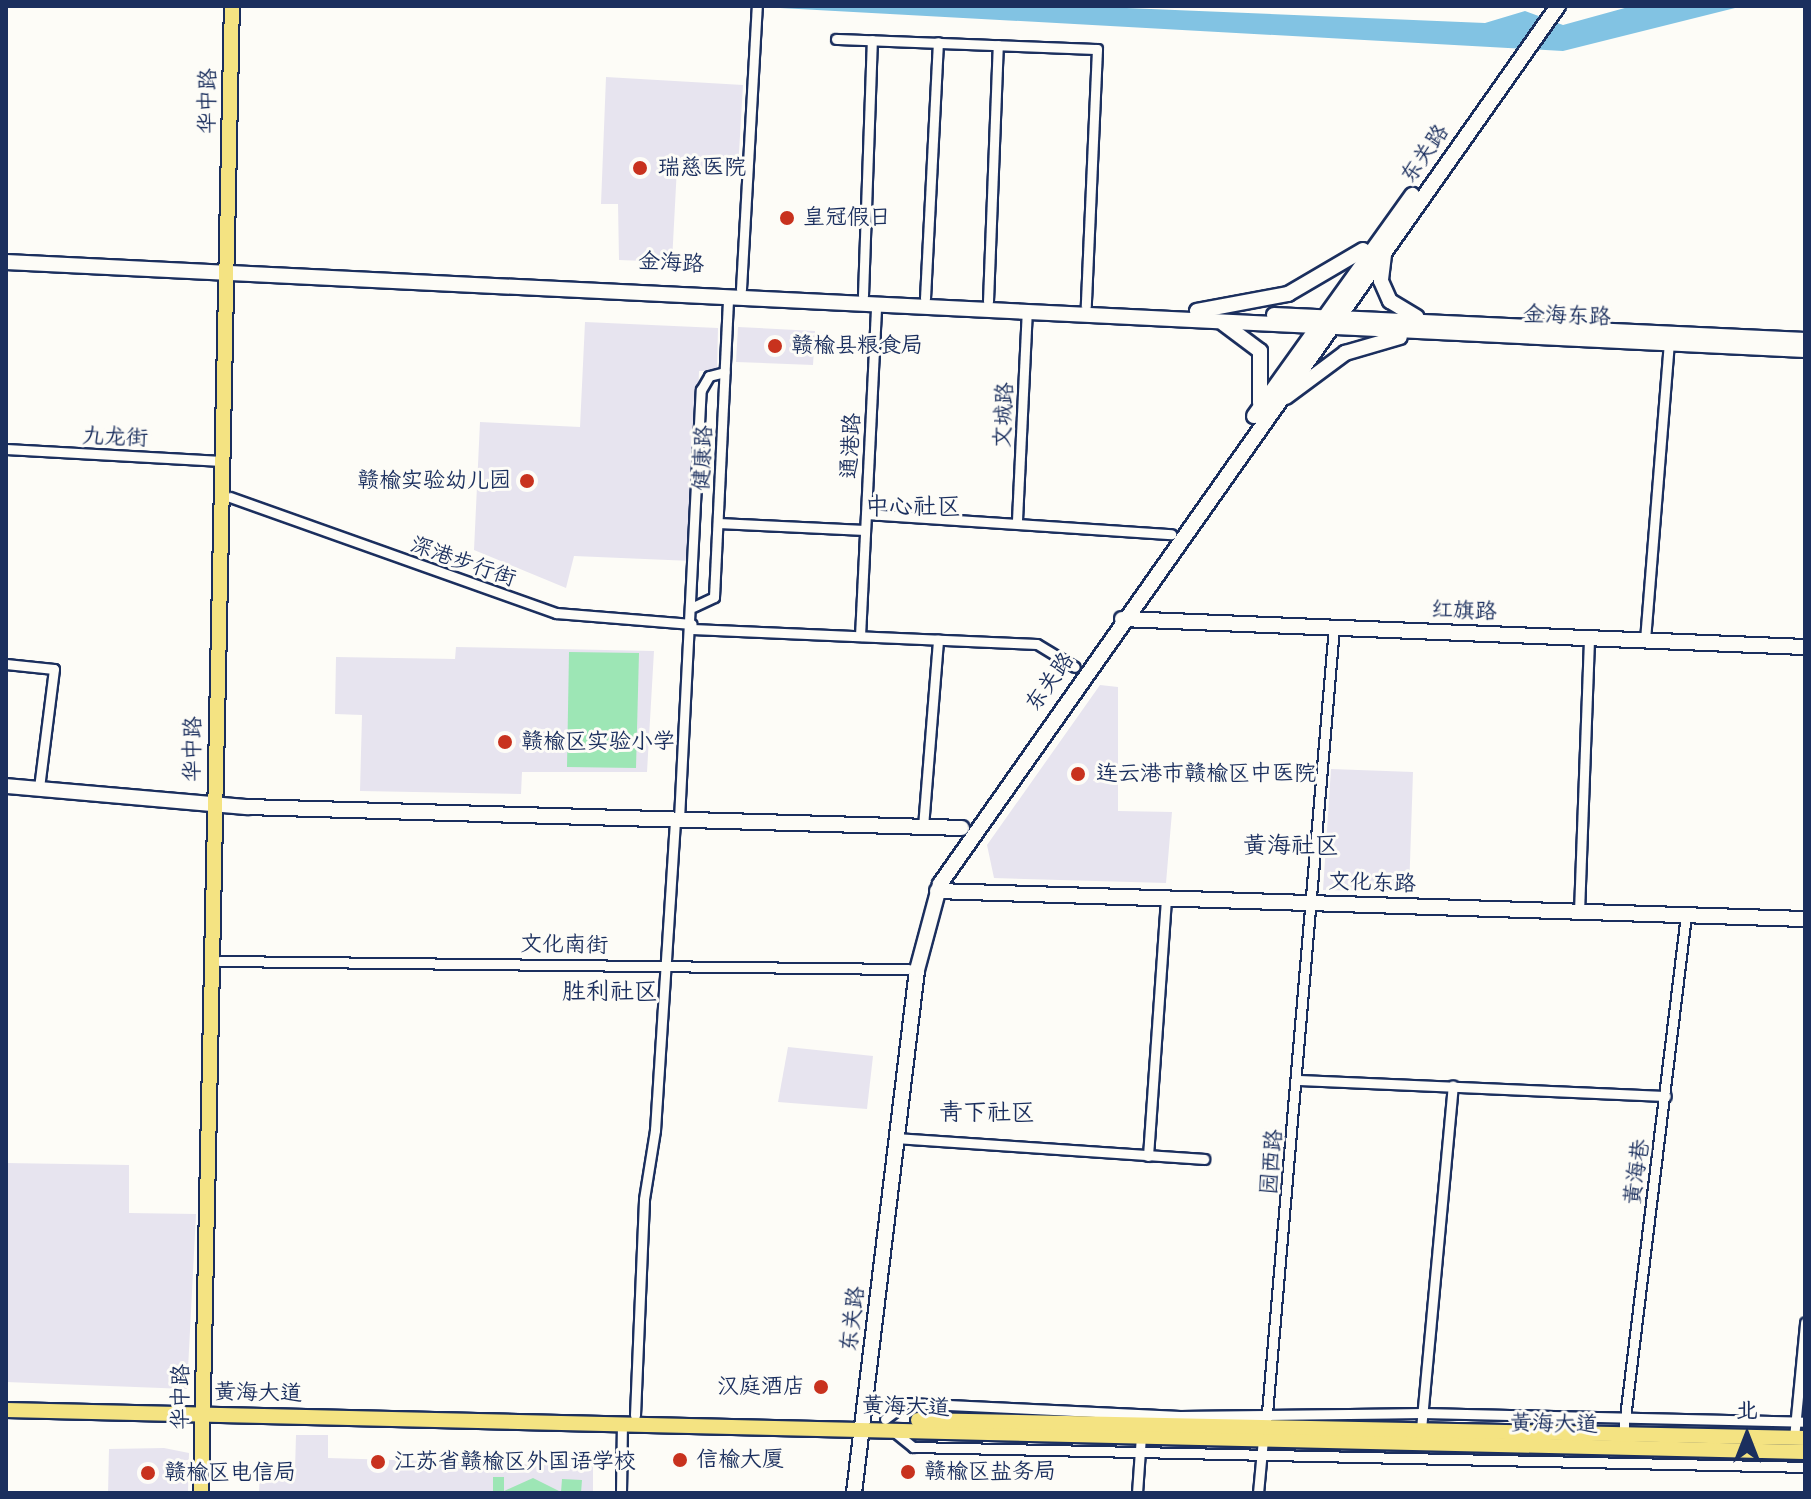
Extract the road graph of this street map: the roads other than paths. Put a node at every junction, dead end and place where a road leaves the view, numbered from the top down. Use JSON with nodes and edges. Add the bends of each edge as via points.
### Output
{"nodes":[{"id":1,"x":232,"y":6,"type":"edge"},
{"id":2,"x":242,"y":6,"type":"edge"},
{"id":3,"x":757,"y":6,"type":"edge"},
{"id":4,"x":1547,"y":6,"type":"edge"},
{"id":5,"x":1558,"y":6,"type":"edge"},
{"id":6,"x":836,"y":39,"type":"dead end"},
{"id":7,"x":872,"y":40,"type":"junction"},
{"id":8,"x":938,"y":42,"type":"junction"},
{"id":9,"x":998,"y":45,"type":"junction"},
{"id":10,"x":1384,"y":241,"type":"junction"},
{"id":11,"x":6,"y":253,"type":"edge"},
{"id":12,"x":6,"y":262,"type":"edge"},
{"id":13,"x":231,"y":269,"type":"junction"},
{"id":14,"x":741,"y":289,"type":"junction"},
{"id":15,"x":863,"y":295,"type":"junction"},
{"id":16,"x":728,"y":298,"type":"junction"},
{"id":17,"x":925,"y":298,"type":"junction"},
{"id":18,"x":988,"y":301,"type":"junction"},
{"id":19,"x":876,"y":305,"type":"junction"},
{"id":20,"x":1086,"y":306,"type":"junction"},
{"id":21,"x":1027,"y":311,"type":"junction"},
{"id":22,"x":1197,"y":311,"type":"junction"},
{"id":23,"x":1217,"y":321,"type":"junction"},
{"id":24,"x":1324,"y":322,"type":"junction"},
{"id":25,"x":1426,"y":327,"type":"junction"},
{"id":26,"x":1805,"y":340,"type":"edge"},
{"id":27,"x":1669,"y":343,"type":"junction"},
{"id":28,"x":1805,"y":350,"type":"edge"},
{"id":29,"x":725,"y":372,"type":"junction"},
{"id":30,"x":1262,"y":413,"type":"junction"},
{"id":31,"x":6,"y":449,"type":"edge"},
{"id":32,"x":222,"y":461,"type":"junction"},
{"id":33,"x":230,"y":497,"type":"junction"},
{"id":34,"x":866,"y":514,"type":"junction"},
{"id":35,"x":1017,"y":520,"type":"junction"},
{"id":36,"x":718,"y":523,"type":"junction"},
{"id":37,"x":865,"y":530,"type":"junction"},
{"id":38,"x":1171,"y":534,"type":"junction"},
{"id":39,"x":693,"y":607,"type":"junction"},
{"id":40,"x":1122,"y":619,"type":"junction"},
{"id":41,"x":692,"y":627,"type":"junction"},
{"id":42,"x":1334,"y":627,"type":"junction"},
{"id":43,"x":860,"y":636,"type":"junction"},
{"id":44,"x":1589,"y":638,"type":"junction"},
{"id":45,"x":938,"y":640,"type":"junction"},
{"id":46,"x":1645,"y":640,"type":"junction"},
{"id":47,"x":1805,"y":647,"type":"edge"},
{"id":48,"x":6,"y":664,"type":"edge"},
{"id":49,"x":1075,"y":667,"type":"junction"},
{"id":50,"x":6,"y":786,"type":"edge"},
{"id":51,"x":39,"y":788,"type":"junction"},
{"id":52,"x":219,"y":804,"type":"junction"},
{"id":53,"x":677,"y":819,"type":"junction"},
{"id":54,"x":923,"y":827,"type":"junction"},
{"id":55,"x":962,"y":828,"type":"junction"},
{"id":56,"x":937,"y":891,"type":"junction"},
{"id":57,"x":1166,"y":898,"type":"junction"},
{"id":58,"x":1310,"y":903,"type":"junction"},
{"id":59,"x":1579,"y":912,"type":"junction"},
{"id":60,"x":1686,"y":915,"type":"junction"},
{"id":61,"x":1805,"y":919,"type":"edge"},
{"id":62,"x":220,"y":961,"type":"junction"},
{"id":63,"x":666,"y":965,"type":"junction"},
{"id":64,"x":908,"y":969,"type":"junction"},
{"id":65,"x":1298,"y":1080,"type":"junction"},
{"id":66,"x":1453,"y":1085,"type":"junction"},
{"id":67,"x":1666,"y":1096,"type":"junction"},
{"id":68,"x":896,"y":1138,"type":"junction"},
{"id":69,"x":1148,"y":1156,"type":"junction"},
{"id":70,"x":1204,"y":1159,"type":"dead end"},
{"id":71,"x":1805,"y":1323,"type":"edge"},
{"id":72,"x":6,"y":1401,"type":"edge"},
{"id":73,"x":6,"y":1410,"type":"edge"},
{"id":74,"x":207,"y":1410,"type":"junction"},
{"id":75,"x":1422,"y":1413,"type":"junction"},
{"id":76,"x":1625,"y":1417,"type":"junction"},
{"id":77,"x":629,"y":1419,"type":"junction"},
{"id":78,"x":1800,"y":1422,"type":"edge"},
{"id":79,"x":858,"y":1423,"type":"junction"},
{"id":80,"x":887,"y":1424,"type":"junction"},
{"id":81,"x":1265,"y":1425,"type":"junction"},
{"id":82,"x":1421,"y":1429,"type":"junction"},
{"id":83,"x":1623,"y":1434,"type":"junction"},
{"id":84,"x":1141,"y":1436,"type":"junction"},
{"id":85,"x":1799,"y":1438,"type":"edge"},
{"id":86,"x":1140,"y":1452,"type":"junction"},
{"id":87,"x":1805,"y":1452,"type":"edge"},
{"id":88,"x":1261,"y":1455,"type":"junction"},
{"id":89,"x":1805,"y":1467,"type":"edge"},
{"id":90,"x":201,"y":1493,"type":"edge"},
{"id":91,"x":210,"y":1493,"type":"edge"},
{"id":92,"x":621,"y":1493,"type":"edge"},
{"id":93,"x":844,"y":1493,"type":"edge"},
{"id":94,"x":854,"y":1493,"type":"edge"},
{"id":95,"x":1137,"y":1493,"type":"edge"},
{"id":96,"x":1258,"y":1493,"type":"edge"}],
"edges":[{"from":1,"to":13,"type":"main road","name":"华中路"},
{"from":2,"to":13,"type":"main road","name":"华中路"},
{"from":3,"to":14,"type":"street"},
{"from":4,"to":10,"type":"main road","name":"东关路"},
{"from":5,"to":10,"type":"main road","name":"东关路"},
{"from":6,"to":7,"type":"street"},
{"from":7,"to":8,"type":"street"},
{"from":7,"to":15,"type":"street"},
{"from":8,"to":9,"type":"street"},
{"from":8,"to":17,"type":"street"},
{"from":9,"to":18,"type":"street"},
{"from":9,"to":20,"type":"street","via":[[1097,49]]},
{"from":10,"to":22,"type":"main road","via":[[1288,294]]},
{"from":10,"to":24,"type":"main road","name":"东关路"},
{"from":10,"to":25,"type":"main road","via":[[1381,281],[1390,301]]},
{"from":11,"to":13,"type":"main road","name":"金海路"},
{"from":12,"to":13,"type":"main road","name":"金海路"},
{"from":13,"to":14,"type":"main road","name":"金海路"},
{"from":13,"to":16,"type":"main road","name":"金海路"},
{"from":13,"to":32,"type":"main road","name":"华中路"},
{"from":13,"to":33,"type":"main road","name":"华中路"},
{"from":14,"to":15,"type":"main road","name":"金海路"},
{"from":15,"to":17,"type":"main road","name":"金海路"},
{"from":16,"to":19,"type":"main road","name":"金海路"},
{"from":16,"to":29,"type":"street","name":"健康路"},
{"from":17,"to":18,"type":"main road","name":"金海路"},
{"from":18,"to":20,"type":"main road","name":"金海路"},
{"from":19,"to":21,"type":"main road","name":"金海路"},
{"from":19,"to":34,"type":"street","name":"通港路"},
{"from":20,"to":22,"type":"main road","name":"金海路"},
{"from":21,"to":23,"type":"main road","name":"金海路"},
{"from":21,"to":35,"type":"street","name":"文城路"},
{"from":22,"to":24,"type":"main road","name":"金海路"},
{"from":23,"to":24,"type":"main road","name":"金海路"},
{"from":23,"to":30,"type":"main road","via":[[1248,335],[1260,351]]},
{"from":24,"to":25,"type":"main road","name":"金海东路"},
{"from":24,"to":30,"type":"main road","name":"东关路"},
{"from":25,"to":26,"type":"main road","name":"金海东路"},
{"from":25,"to":27,"type":"main road","name":"金海东路"},
{"from":25,"to":30,"type":"main road","via":[[1345,353]]},
{"from":27,"to":28,"type":"main road","name":"金海东路"},
{"from":27,"to":46,"type":"street"},
{"from":29,"to":36,"type":"street","name":"健康路"},
{"from":29,"to":39,"type":"street","via":[[709,376],[701,390]]},
{"from":30,"to":38,"type":"main road","name":"东关路"},
{"from":30,"to":40,"type":"main road","name":"东关路"},
{"from":31,"to":32,"type":"street","name":"九龙街"},
{"from":32,"to":52,"type":"main road","name":"华中路"},
{"from":33,"to":41,"type":"street","name":"深港步行街","via":[[556,613]]},
{"from":33,"to":52,"type":"main road","name":"华中路"},
{"from":34,"to":35,"type":"street"},
{"from":34,"to":37,"type":"street","name":"通港路"},
{"from":35,"to":38,"type":"street"},
{"from":36,"to":37,"type":"street"},
{"from":36,"to":39,"type":"street","name":"健康路","via":[[714,597]]},
{"from":37,"to":43,"type":"street","name":"通港路"},
{"from":38,"to":49,"type":"main road","name":"东关路"},
{"from":39,"to":41,"type":"street"},
{"from":40,"to":42,"type":"main road","name":"红旗路"},
{"from":40,"to":56,"type":"main road","name":"东关路"},
{"from":41,"to":43,"type":"street","name":"深港步行街"},
{"from":41,"to":53,"type":"street"},
{"from":42,"to":44,"type":"main road","name":"红旗路"},
{"from":42,"to":58,"type":"street","name":"园西路"},
{"from":43,"to":45,"type":"street","name":"深港步行街"},
{"from":44,"to":46,"type":"main road","name":"红旗路"},
{"from":44,"to":59,"type":"street"},
{"from":45,"to":49,"type":"street","name":"深港步行街","via":[[1045,645]]},
{"from":45,"to":54,"type":"street"},
{"from":46,"to":47,"type":"main road","name":"红旗路"},
{"from":48,"to":51,"type":"street","via":[[54,669]]},
{"from":49,"to":55,"type":"main road","name":"东关路"},
{"from":50,"to":51,"type":"main road"},
{"from":51,"to":52,"type":"main road"},
{"from":52,"to":53,"type":"main road"},
{"from":52,"to":62,"type":"main road","name":"华中路"},
{"from":52,"to":74,"type":"main road","name":"华中路"},
{"from":53,"to":54,"type":"main road"},
{"from":53,"to":63,"type":"street"},
{"from":54,"to":55,"type":"main road"},
{"from":55,"to":64,"type":"main road","name":"东关路","via":[[928,887]]},
{"from":56,"to":57,"type":"main road","name":"文化东路"},
{"from":56,"to":68,"type":"main road","name":"东关路","via":[[922,940]]},
{"from":57,"to":58,"type":"main road","name":"文化东路"},
{"from":57,"to":69,"type":"street"},
{"from":58,"to":59,"type":"main road","name":"文化东路"},
{"from":58,"to":65,"type":"street","name":"园西路"},
{"from":59,"to":60,"type":"main road","name":"文化东路"},
{"from":60,"to":61,"type":"main road","name":"文化东路"},
{"from":60,"to":67,"type":"street","name":"黄海巷"},
{"from":62,"to":63,"type":"street","name":"文化南街"},
{"from":62,"to":74,"type":"main road","name":"华中路"},
{"from":63,"to":64,"type":"street","name":"文化南街"},
{"from":63,"to":77,"type":"street"},
{"from":64,"to":79,"type":"main road","name":"东关路"},
{"from":65,"to":66,"type":"street"},
{"from":65,"to":81,"type":"street","name":"园西路"},
{"from":66,"to":67,"type":"street"},
{"from":66,"to":75,"type":"street"},
{"from":67,"to":76,"type":"street","name":"黄海巷"},
{"from":68,"to":69,"type":"street"},
{"from":68,"to":79,"type":"main road","name":"东关路"},
{"from":69,"to":70,"type":"street"},
{"from":71,"to":78,"type":"street"},
{"from":72,"to":74,"type":"main road","name":"黄海大道"},
{"from":73,"to":74,"type":"main road","name":"黄海大道"},
{"from":74,"to":77,"type":"main road","name":"黄海大道"},
{"from":74,"to":90,"type":"main road","name":"华中路"},
{"from":74,"to":91,"type":"main road","name":"华中路"},
{"from":75,"to":76,"type":"street"},
{"from":75,"to":81,"type":"street"},
{"from":75,"to":82,"type":"street"},
{"from":76,"to":78,"type":"street"},
{"from":76,"to":83,"type":"street","name":"黄海巷"},
{"from":77,"to":79,"type":"main road","name":"黄海大道"},
{"from":77,"to":92,"type":"street"},
{"from":78,"to":85,"type":"street"},
{"from":79,"to":80,"type":"main road","name":"黄海大道"},
{"from":79,"to":93,"type":"main road","name":"东关路"},
{"from":79,"to":94,"type":"main road","name":"东关路"},
{"from":80,"to":81,"type":"main road","name":"黄海大道"},
{"from":80,"to":84,"type":"main road","name":"黄海大道"},
{"from":80,"to":86,"type":"street","via":[[913,1447]]},
{"from":81,"to":82,"type":"main road","name":"黄海大道"},
{"from":81,"to":84,"type":"main road","name":"黄海大道"},
{"from":81,"to":87,"type":"main road","name":"黄海大道"},
{"from":81,"to":88,"type":"street","name":"园西路"},
{"from":82,"to":83,"type":"main road","name":"黄海大道"},
{"from":83,"to":85,"type":"main road","name":"黄海大道"},
{"from":84,"to":86,"type":"street"},
{"from":86,"to":88,"type":"street"},
{"from":86,"to":95,"type":"street"},
{"from":88,"to":89,"type":"street"},
{"from":88,"to":96,"type":"street","name":"园西路"}]}
